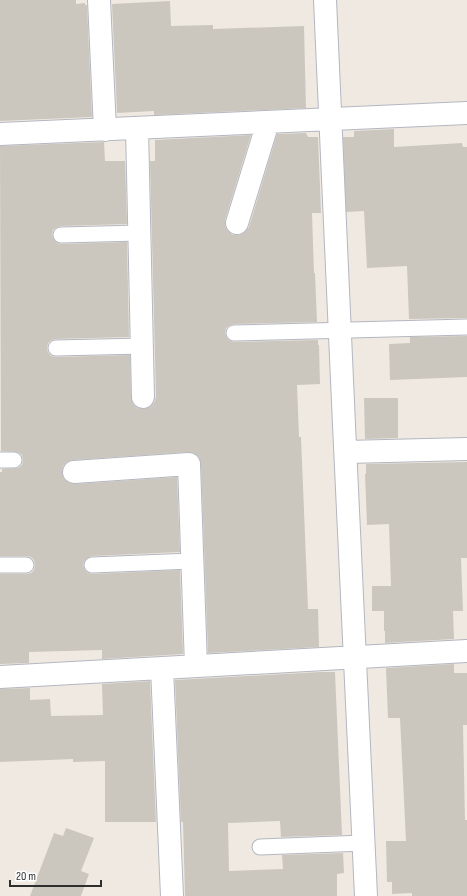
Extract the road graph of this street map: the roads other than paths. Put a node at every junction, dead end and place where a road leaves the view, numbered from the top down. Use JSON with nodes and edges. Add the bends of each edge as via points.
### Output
{"nodes":[{"id":1,"x":99,"y":0,"type":"edge"},
{"id":2,"x":325,"y":0,"type":"edge"},
{"id":3,"x":467,"y":113,"type":"edge"},
{"id":4,"x":329,"y":119,"type":"junction"},
{"id":5,"x":268,"y":122,"type":"junction"},
{"id":6,"x":137,"y":128,"type":"junction"},
{"id":7,"x":105,"y":130,"type":"junction"},
{"id":8,"x":0,"y":134,"type":"edge"},
{"id":9,"x":237,"y":223,"type":"dead end"},
{"id":10,"x":139,"y":234,"type":"junction"},
{"id":11,"x":61,"y":236,"type":"dead end"},
{"id":12,"x":467,"y":327,"type":"edge"},
{"id":13,"x":340,"y":331,"type":"junction"},
{"id":14,"x":234,"y":333,"type":"dead end"},
{"id":15,"x":142,"y":346,"type":"junction"},
{"id":16,"x":56,"y":348,"type":"dead end"},
{"id":17,"x":143,"y":397,"type":"dead end"},
{"id":18,"x":467,"y":449,"type":"edge"},
{"id":19,"x":346,"y":452,"type":"junction"},
{"id":20,"x":74,"y":472,"type":"dead end"},
{"id":21,"x":192,"y":561,"type":"junction"},
{"id":22,"x":0,"y":565,"type":"edge"},
{"id":23,"x":26,"y":565,"type":"dead end"},
{"id":24,"x":92,"y":565,"type":"dead end"},
{"id":25,"x":467,"y":650,"type":"edge"},
{"id":26,"x":356,"y":656,"type":"junction"},
{"id":27,"x":196,"y":666,"type":"junction"},
{"id":28,"x":162,"y":668,"type":"junction"},
{"id":29,"x":0,"y":677,"type":"edge"},
{"id":30,"x":364,"y":843,"type":"junction"},
{"id":31,"x":260,"y":847,"type":"dead end"},
{"id":32,"x":172,"y":896,"type":"edge"},
{"id":33,"x":366,"y":896,"type":"edge"}],
"edges":[{"from":1,"to":7,"type":"street"},
{"from":2,"to":4,"type":"street"},
{"from":3,"to":4,"type":"street"},
{"from":4,"to":5,"type":"street"},
{"from":4,"to":13,"type":"street"},
{"from":5,"to":6,"type":"street"},
{"from":5,"to":9,"type":"street"},
{"from":6,"to":7,"type":"street"},
{"from":6,"to":10,"type":"street"},
{"from":7,"to":8,"type":"street"},
{"from":10,"to":11,"type":"lane"},
{"from":10,"to":15,"type":"street"},
{"from":12,"to":13,"type":"lane"},
{"from":13,"to":14,"type":"lane"},
{"from":13,"to":19,"type":"street"},
{"from":15,"to":16,"type":"lane"},
{"from":15,"to":17,"type":"street"},
{"from":18,"to":19,"type":"street"},
{"from":19,"to":26,"type":"street"},
{"from":20,"to":21,"type":"street","via":[[189,464]]},
{"from":21,"to":24,"type":"lane"},
{"from":21,"to":27,"type":"street"},
{"from":22,"to":23,"type":"lane"},
{"from":25,"to":26,"type":"street"},
{"from":26,"to":27,"type":"street"},
{"from":26,"to":30,"type":"street"},
{"from":27,"to":28,"type":"street"},
{"from":28,"to":29,"type":"street"},
{"from":28,"to":32,"type":"street"},
{"from":30,"to":31,"type":"lane"},
{"from":30,"to":33,"type":"street"}]}
